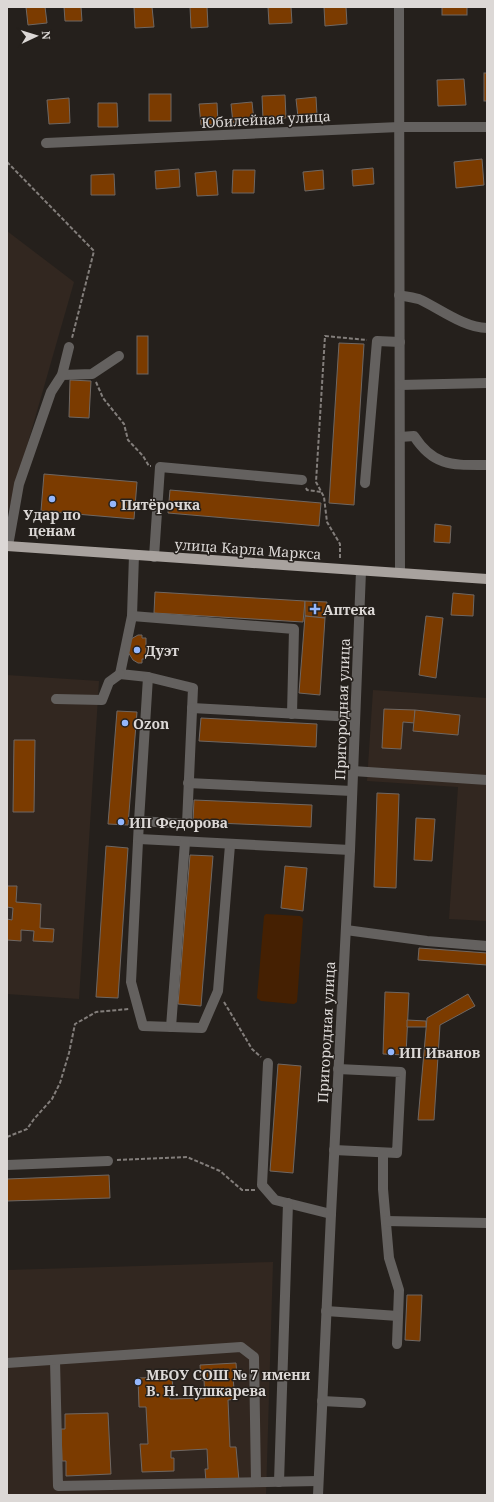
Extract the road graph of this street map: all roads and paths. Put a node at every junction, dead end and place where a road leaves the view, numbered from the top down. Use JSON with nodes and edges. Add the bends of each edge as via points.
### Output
{"nodes":[{"id":1,"x":399,"y":7,"type":"edge"},
{"id":2,"x":399,"y":127,"type":"junction"},
{"id":3,"x":487,"y":127,"type":"edge"},
{"id":4,"x":46,"y":143,"type":"dead end"},
{"id":5,"x":7,"y":162,"type":"edge"},
{"id":6,"x":399,"y":295,"type":"junction"},
{"id":7,"x":487,"y":328,"type":"edge"},
{"id":8,"x":377,"y":341,"type":"junction"},
{"id":9,"x":400,"y":342,"type":"junction"},
{"id":10,"x":69,"y":347,"type":"joint"},
{"id":11,"x":119,"y":356,"type":"dead end"},
{"id":12,"x":92,"y":374,"type":"junction"},
{"id":13,"x":62,"y":375,"type":"junction"},
{"id":14,"x":487,"y":383,"type":"edge"},
{"id":15,"x":400,"y":385,"type":"junction"},
{"id":16,"x":400,"y":437,"type":"junction"},
{"id":17,"x":487,"y":465,"type":"edge"},
{"id":18,"x":160,"y":468,"type":"junction"},
{"id":19,"x":302,"y":480,"type":"joint"},
{"id":20,"x":365,"y":483,"type":"dead end"},
{"id":21,"x":321,"y":492,"type":"junction"},
{"id":22,"x":7,"y":546,"type":"edge"},
{"id":23,"x":134,"y":555,"type":"junction"},
{"id":24,"x":154,"y":556,"type":"junction"},
{"id":25,"x":340,"y":570,"type":"junction"},
{"id":26,"x":361,"y":571,"type":"junction"},
{"id":27,"x":400,"y":574,"type":"junction"},
{"id":28,"x":487,"y":579,"type":"edge"},
{"id":29,"x":132,"y":616,"type":"junction"},
{"id":30,"x":120,"y":674,"type":"junction"},
{"id":31,"x":148,"y":677,"type":"junction"},
{"id":32,"x":56,"y":699,"type":"dead end"},
{"id":33,"x":192,"y":708,"type":"junction"},
{"id":34,"x":292,"y":714,"type":"junction"},
{"id":35,"x":355,"y":717,"type":"junction"},
{"id":36,"x":353,"y":771,"type":"junction"},
{"id":37,"x":487,"y":780,"type":"edge"},
{"id":38,"x":188,"y":783,"type":"junction"},
{"id":39,"x":352,"y":791,"type":"junction"},
{"id":40,"x":140,"y":821,"type":"junction"},
{"id":41,"x":139,"y":840,"type":"junction"},
{"id":42,"x":185,"y":842,"type":"junction"},
{"id":43,"x":230,"y":845,"type":"junction"},
{"id":44,"x":350,"y":850,"type":"junction"},
{"id":45,"x":346,"y":930,"type":"junction"},
{"id":46,"x":487,"y":946,"type":"edge"},
{"id":47,"x":218,"y":991,"type":"junction"},
{"id":48,"x":138,"y":1008,"type":"junction"},
{"id":49,"x":170,"y":1027,"type":"junction"},
{"id":50,"x":268,"y":1064,"type":"joint"},
{"id":51,"x":338,"y":1068,"type":"junction"},
{"id":52,"x":7,"y":1137,"type":"edge"},
{"id":53,"x":334,"y":1150,"type":"junction"},
{"id":54,"x":383,"y":1152,"type":"junction"},
{"id":55,"x":108,"y":1161,"type":"joint"},
{"id":56,"x":7,"y":1164,"type":"edge"},
{"id":57,"x":267,"y":1191,"type":"junction"},
{"id":58,"x":288,"y":1203,"type":"junction"},
{"id":59,"x":331,"y":1214,"type":"junction"},
{"id":60,"x":386,"y":1221,"type":"junction"},
{"id":61,"x":487,"y":1223,"type":"edge"},
{"id":62,"x":326,"y":1311,"type":"junction"},
{"id":63,"x":398,"y":1316,"type":"junction"},
{"id":64,"x":397,"y":1344,"type":"dead end"},
{"id":65,"x":55,"y":1360,"type":"junction"},
{"id":66,"x":7,"y":1363,"type":"edge"},
{"id":67,"x":322,"y":1401,"type":"junction"},
{"id":68,"x":361,"y":1403,"type":"dead end"},
{"id":69,"x":318,"y":1481,"type":"junction"},
{"id":70,"x":256,"y":1482,"type":"junction"},
{"id":71,"x":279,"y":1482,"type":"junction"},
{"id":72,"x":318,"y":1495,"type":"edge"}],
"edges":[{"from":1,"to":2,"type":"street"},
{"from":2,"to":3,"type":"street","name":"Юбилейная улица"},
{"from":2,"to":4,"type":"street","name":"Юбилейная улица"},
{"from":2,"to":6,"type":"street"},
{"from":5,"to":10,"type":"path","via":[[94,251]]},
{"from":6,"to":7,"type":"street","via":[[420,300],[445,314],[480,328]]},
{"from":6,"to":9,"type":"street"},
{"from":8,"to":9,"type":"street"},
{"from":8,"to":20,"type":"street"},
{"from":8,"to":21,"type":"path","via":[[325,336],[316,482]]},
{"from":9,"to":15,"type":"street"},
{"from":10,"to":13,"type":"street"},
{"from":11,"to":12,"type":"street"},
{"from":12,"to":13,"type":"street"},
{"from":12,"to":18,"type":"path","via":[[103,398],[124,424],[128,440],[149,466]]},
{"from":13,"to":22,"type":"street","via":[[51,392],[19,484]]},
{"from":14,"to":15,"type":"street"},
{"from":15,"to":16,"type":"street"},
{"from":16,"to":17,"type":"street","via":[[414,436],[421,448],[434,458],[454,465]]},
{"from":16,"to":27,"type":"street"},
{"from":18,"to":19,"type":"street"},
{"from":18,"to":24,"type":"street"},
{"from":19,"to":21,"type":"path","via":[[307,490]]},
{"from":21,"to":25,"type":"path","via":[[327,522],[340,544]]},
{"from":22,"to":23,"type":"main road","name":"улица Карла Маркса"},
{"from":23,"to":24,"type":"main road","name":"улица Карла Маркса"},
{"from":23,"to":29,"type":"street"},
{"from":24,"to":25,"type":"main road","name":"улица Карла Маркса"},
{"from":25,"to":26,"type":"main road","name":"улица Карла Маркса"},
{"from":26,"to":27,"type":"main road","name":"улица Карла Маркса"},
{"from":26,"to":35,"type":"street","name":"Пригородная улица"},
{"from":27,"to":28,"type":"main road","name":"улица Карла Маркса"},
{"from":29,"to":30,"type":"street"},
{"from":29,"to":34,"type":"street","via":[[294,629]]},
{"from":30,"to":31,"type":"street"},
{"from":30,"to":32,"type":"street","via":[[109,682],[102,700]]},
{"from":31,"to":33,"type":"street","via":[[192,688]]},
{"from":31,"to":40,"type":"street"},
{"from":33,"to":34,"type":"street"},
{"from":33,"to":38,"type":"street"},
{"from":34,"to":35,"type":"street"},
{"from":35,"to":36,"type":"street","name":"Пригородная улица"},
{"from":36,"to":37,"type":"street"},
{"from":36,"to":39,"type":"street","name":"Пригородная улица"},
{"from":38,"to":39,"type":"street"},
{"from":38,"to":40,"type":"street","via":[[187,824]]},
{"from":39,"to":44,"type":"street","name":"Пригородная улица"},
{"from":40,"to":41,"type":"street"},
{"from":41,"to":42,"type":"street"},
{"from":41,"to":48,"type":"street","via":[[132,982]]},
{"from":42,"to":43,"type":"street"},
{"from":42,"to":49,"type":"street"},
{"from":43,"to":44,"type":"street"},
{"from":43,"to":47,"type":"street"},
{"from":44,"to":45,"type":"street","name":"Пригородная улица"},
{"from":45,"to":46,"type":"street"},
{"from":45,"to":51,"type":"street","name":"Пригородная улица"},
{"from":47,"to":49,"type":"street","via":[[202,1028]]},
{"from":47,"to":50,"type":"path","via":[[252,1049]]},
{"from":48,"to":49,"type":"street","via":[[143,1026]]},
{"from":48,"to":52,"type":"path","via":[[96,1012],[75,1024],[60,1083],[52,1099],[27,1130]]},
{"from":50,"to":57,"type":"street","via":[[262,1185]]},
{"from":51,"to":53,"type":"street","name":"Пригородная улица"},
{"from":51,"to":54,"type":"street","via":[[401,1072],[397,1153]]},
{"from":53,"to":54,"type":"street"},
{"from":53,"to":59,"type":"street","name":"Пригородная улица"},
{"from":54,"to":60,"type":"street"},
{"from":55,"to":56,"type":"street"},
{"from":55,"to":57,"type":"path","via":[[187,1157],[220,1171],[242,1190]]},
{"from":57,"to":58,"type":"street","via":[[275,1200]]},
{"from":58,"to":59,"type":"street"},
{"from":58,"to":71,"type":"street"},
{"from":59,"to":62,"type":"street","name":"Пригородная улица"},
{"from":60,"to":61,"type":"street"},
{"from":60,"to":63,"type":"street","via":[[389,1258],[399,1290]]},
{"from":62,"to":63,"type":"street"},
{"from":62,"to":67,"type":"street","name":"Пригородная улица"},
{"from":63,"to":64,"type":"street"},
{"from":65,"to":66,"type":"street"},
{"from":65,"to":70,"type":"street","via":[[58,1486]]},
{"from":65,"to":70,"type":"street","via":[[241,1347],[254,1357]]},
{"from":67,"to":68,"type":"street"},
{"from":67,"to":69,"type":"street","name":"Пригородная улица"},
{"from":69,"to":71,"type":"street"},
{"from":69,"to":72,"type":"street","name":"Пригородная улица"},
{"from":70,"to":71,"type":"street"}]}
